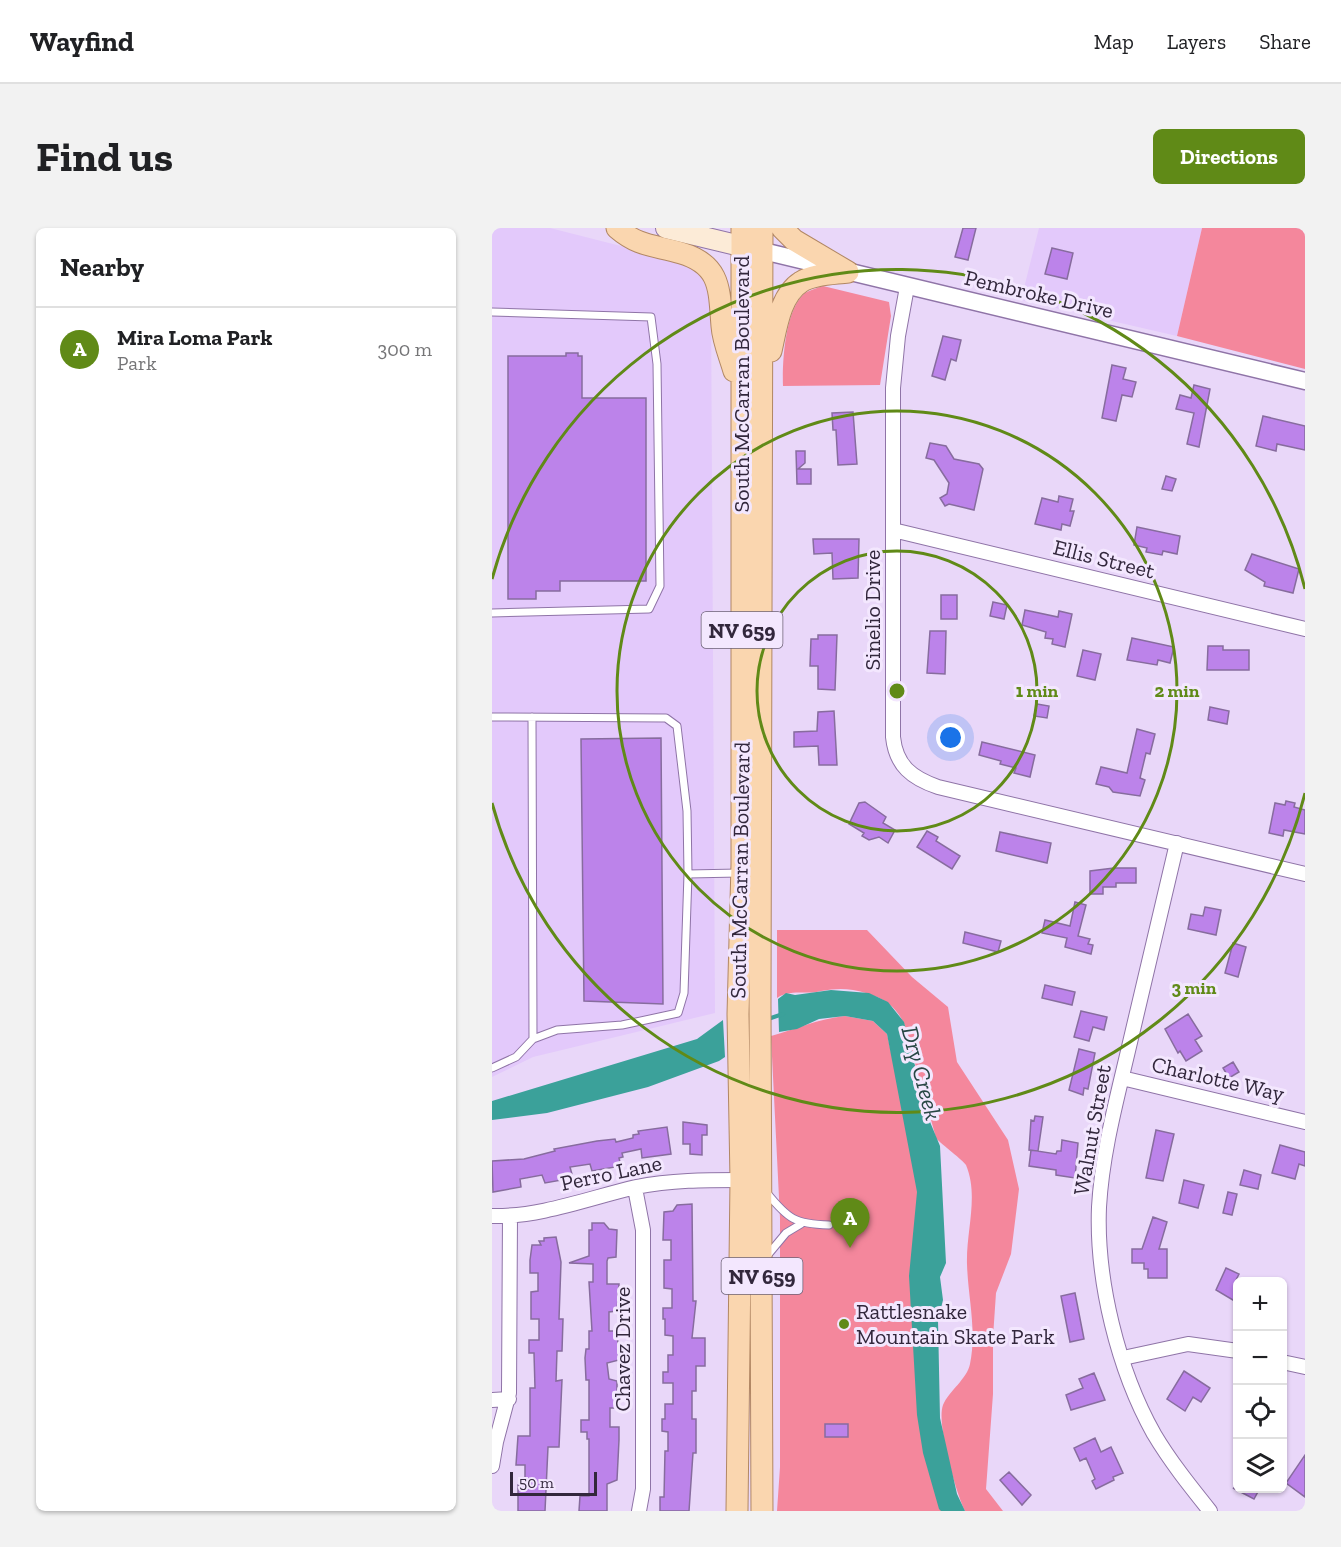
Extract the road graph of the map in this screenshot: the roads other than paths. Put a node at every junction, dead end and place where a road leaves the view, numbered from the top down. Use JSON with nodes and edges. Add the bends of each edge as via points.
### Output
{"nodes":[{"id":1,"x":617,"y":228,"type":"edge"},
{"id":2,"x":666,"y":228,"type":"edge"},
{"id":3,"x":762,"y":228,"type":"edge"},
{"id":4,"x":782,"y":228,"type":"edge"},
{"id":5,"x":742,"y":237,"type":"edge"},
{"id":6,"x":763,"y":251,"type":"junction"},
{"id":7,"x":848,"y":272,"type":"junction"},
{"id":8,"x":907,"y":287,"type":"junction"},
{"id":9,"x":492,"y":312,"type":"edge"},
{"id":10,"x":1305,"y":381,"type":"edge"},
{"id":11,"x":752,"y":393,"type":"junction"},
{"id":12,"x":893,"y":530,"type":"junction"},
{"id":13,"x":492,"y":613,"type":"edge"},
{"id":14,"x":1305,"y":629,"type":"edge"},
{"id":15,"x":492,"y":717,"type":"edge"},
{"id":16,"x":532,"y":717,"type":"junction"},
{"id":17,"x":1177,"y":843,"type":"junction"},
{"id":18,"x":742,"y":873,"type":"junction"},
{"id":19,"x":688,"y":874,"type":"junction"},
{"id":20,"x":1305,"y":874,"type":"edge"},
{"id":21,"x":532,"y":1040,"type":"junction"},
{"id":22,"x":492,"y":1068,"type":"edge"},
{"id":23,"x":1122,"y":1078,"type":"junction"},
{"id":24,"x":1305,"y":1122,"type":"edge"},
{"id":25,"x":741,"y":1180,"type":"junction"},
{"id":26,"x":761,"y":1187,"type":"junction"},
{"id":27,"x":635,"y":1188,"type":"junction"},
{"id":28,"x":492,"y":1216,"type":"edge"},
{"id":29,"x":510,"y":1216,"type":"junction"},
{"id":30,"x":801,"y":1224,"type":"junction"},
{"id":31,"x":829,"y":1225,"type":"dead end"},
{"id":32,"x":762,"y":1261,"type":"junction"},
{"id":33,"x":1233,"y":1350,"type":"edge"},
{"id":34,"x":1124,"y":1358,"type":"junction"},
{"id":35,"x":1287,"y":1363,"type":"edge"},
{"id":36,"x":1305,"y":1367,"type":"edge"},
{"id":37,"x":509,"y":1399,"type":"junction"},
{"id":38,"x":492,"y":1401,"type":"edge"},
{"id":39,"x":492,"y":1466,"type":"edge"},
{"id":40,"x":639,"y":1511,"type":"edge"},
{"id":41,"x":737,"y":1511,"type":"edge"},
{"id":42,"x":762,"y":1511,"type":"edge"},
{"id":43,"x":1210,"y":1511,"type":"edge"}],
"edges":[{"from":1,"to":11,"type":"main road","via":[[632,241],[698,259],[710,270],[721,292],[722,328]]},
{"from":2,"to":5,"type":"main road"},
{"from":3,"to":6,"type":"main road","name":"South McCarran Boulevard","number":"NV 659"},
{"from":4,"to":7,"type":"main road","via":[[794,240]]},
{"from":5,"to":6,"type":"main road"},
{"from":5,"to":11,"type":"main road","name":"South McCarran Boulevard","number":"NV 659"},
{"from":6,"to":7,"type":"street","name":"Pembroke Drive"},
{"from":6,"to":11,"type":"main road","name":"South McCarran Boulevard","number":"NV 659"},
{"from":7,"to":8,"type":"street","name":"Pembroke Drive"},
{"from":7,"to":11,"type":"main road","via":[[800,282],[790,294]]},
{"from":8,"to":10,"type":"street","name":"Pembroke Drive"},
{"from":8,"to":12,"type":"street","name":"Sinelio Drive","via":[[893,388]]},
{"from":9,"to":13,"type":"lane","via":[[651,317],[657,364],[660,586],[649,609]]},
{"from":11,"to":18,"type":"main road","name":"South McCarran Boulevard","number":"NV 659"},
{"from":11,"to":26,"type":"main road","name":"South McCarran Boulevard","number":"NV 659"},
{"from":12,"to":14,"type":"street","name":"Ellis Street"},
{"from":12,"to":17,"type":"street","name":"Sinelio Drive","via":[[893,737],[894,751],[902,766],[938,787]]},
{"from":15,"to":16,"type":"lane"},
{"from":16,"to":19,"type":"lane","via":[[666,718],[677,726],[687,811]]},
{"from":16,"to":21,"type":"lane"},
{"from":17,"to":20,"type":"street","name":"Sinelio Drive"},
{"from":17,"to":23,"type":"street","name":"Walnut Street"},
{"from":18,"to":19,"type":"lane"},
{"from":18,"to":25,"type":"main road","name":"South McCarran Boulevard","number":"NV 659","via":[[738,1014]]},
{"from":19,"to":21,"type":"lane","via":[[684,993],[678,1013],[622,1025],[557,1030]]},
{"from":21,"to":22,"type":"lane","via":[[516,1057]]},
{"from":23,"to":24,"type":"street","name":"Charlotte Way"},
{"from":23,"to":34,"type":"street","name":"Walnut Street","via":[[1108,1137],[1099,1208],[1104,1281]]},
{"from":25,"to":27,"type":"street","name":"Perro Lane","via":[[687,1180]]},
{"from":25,"to":41,"type":"main road","name":"South McCarran Boulevard","number":"NV 659"},
{"from":26,"to":30,"type":"lane","via":[[784,1214]]},
{"from":26,"to":32,"type":"main road","name":"South McCarran Boulevard","number":"NV 659"},
{"from":27,"to":29,"type":"street","name":"Perro Lane"},
{"from":27,"to":40,"type":"street","name":"Chavez Drive","via":[[643,1230],[643,1489]]},
{"from":28,"to":29,"type":"street","name":"Perro Lane"},
{"from":29,"to":37,"type":"street"},
{"from":30,"to":31,"type":"lane"},
{"from":30,"to":32,"type":"lane","via":[[786,1233]]},
{"from":32,"to":42,"type":"main road","name":"South McCarran Boulevard","number":"NV 659"},
{"from":33,"to":34,"type":"street","via":[[1188,1344]]},
{"from":34,"to":43,"type":"street","name":"Walnut Street","via":[[1154,1432]]},
{"from":35,"to":36,"type":"street"},
{"from":37,"to":38,"type":"street"},
{"from":37,"to":39,"type":"street"}]}
